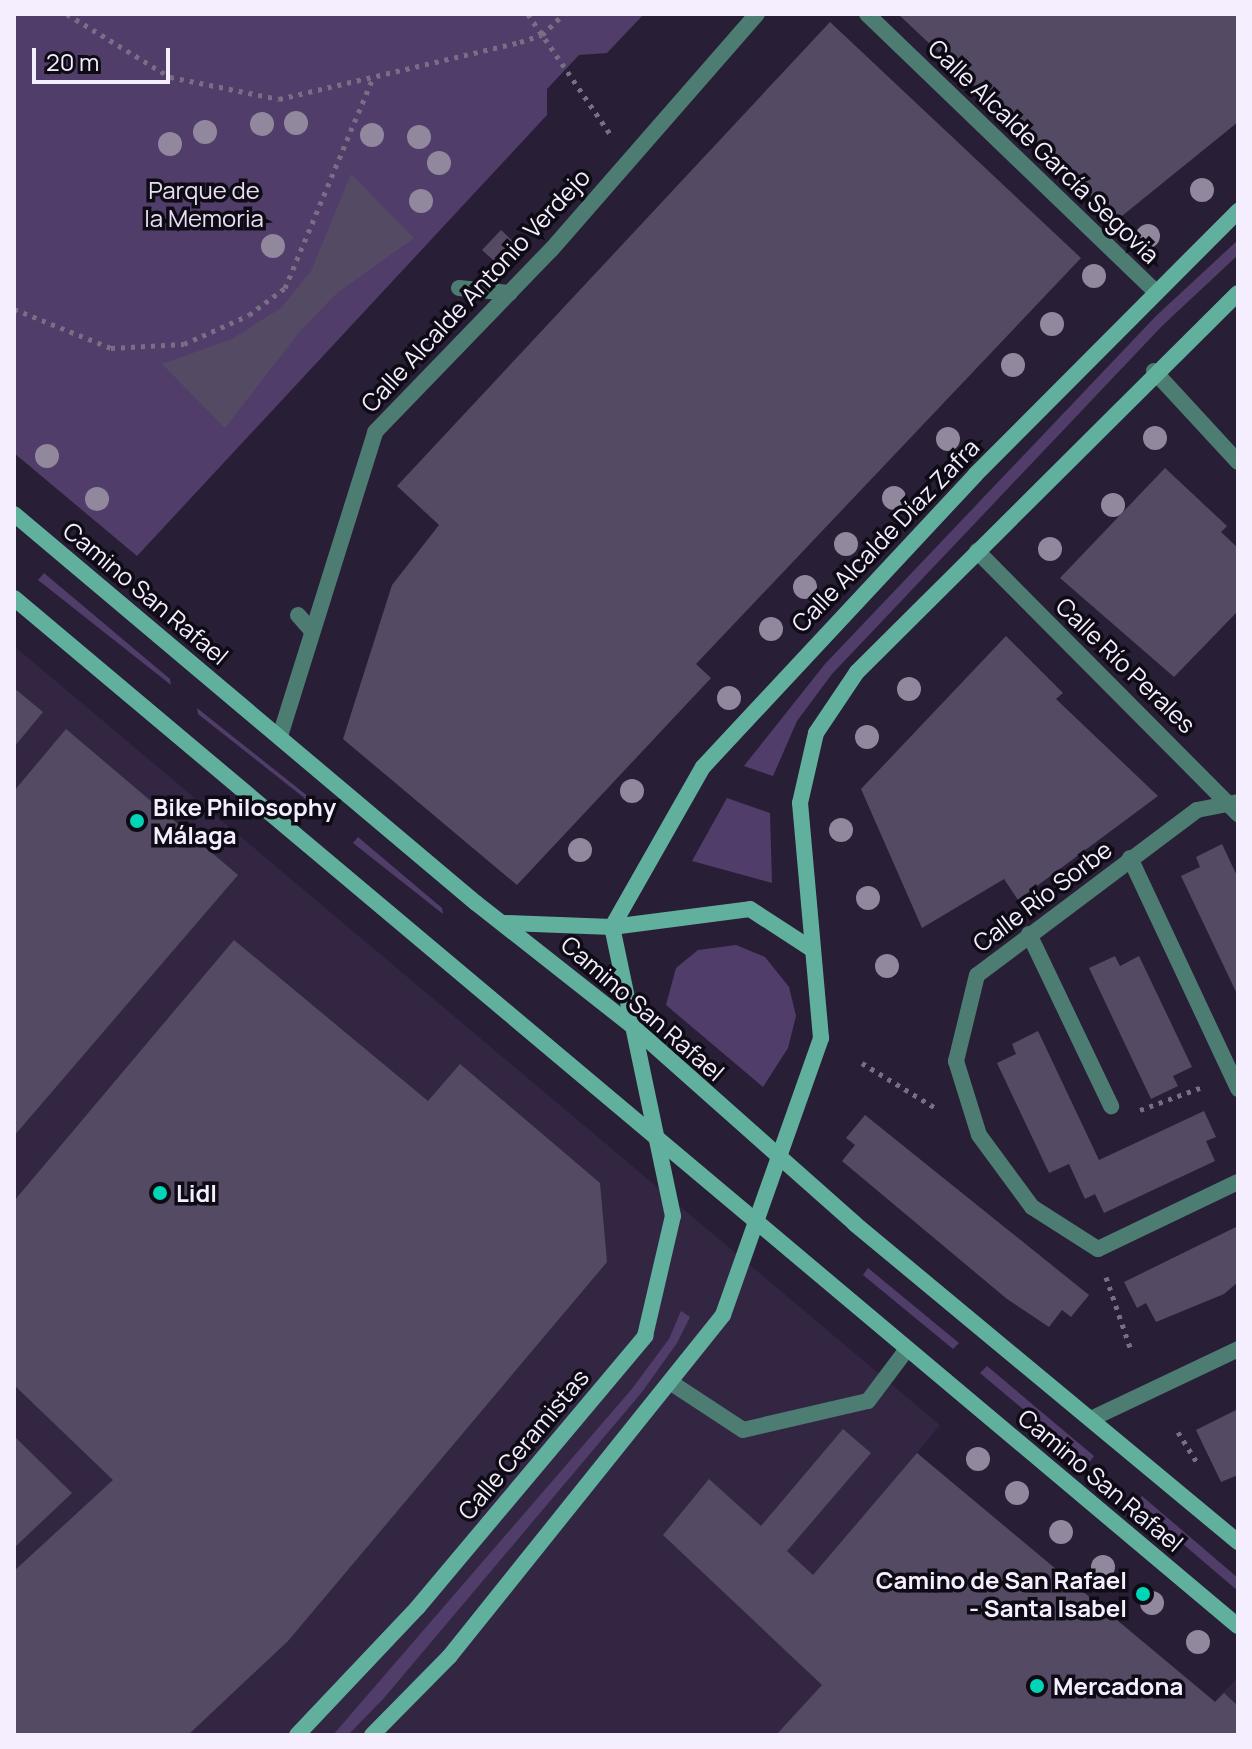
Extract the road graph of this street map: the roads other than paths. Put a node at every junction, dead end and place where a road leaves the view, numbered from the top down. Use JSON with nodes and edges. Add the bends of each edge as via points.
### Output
{"nodes":[{"id":1,"x":757,"y":14,"type":"edge"},
{"id":2,"x":867,"y":14,"type":"edge"},
{"id":3,"x":1238,"y":211,"type":"edge"},
{"id":4,"x":459,"y":288,"type":"dead end"},
{"id":5,"x":1154,"y":290,"type":"junction"},
{"id":6,"x":510,"y":293,"type":"junction"},
{"id":7,"x":1238,"y":293,"type":"edge"},
{"id":8,"x":1154,"y":371,"type":"junction"},
{"id":9,"x":1238,"y":462,"type":"edge"},
{"id":10,"x":14,"y":514,"type":"edge"},
{"id":11,"x":977,"y":551,"type":"junction"},
{"id":12,"x":14,"y":598,"type":"edge"},
{"id":13,"x":298,"y":615,"type":"dead end"},
{"id":14,"x":312,"y":631,"type":"junction"},
{"id":15,"x":280,"y":736,"type":"junction"},
{"id":16,"x":1236,"y":807,"type":"edge"},
{"id":17,"x":1130,"y":858,"type":"junction"},
{"id":18,"x":504,"y":923,"type":"junction"},
{"id":19,"x":612,"y":927,"type":"junction"},
{"id":20,"x":1029,"y":934,"type":"junction"},
{"id":21,"x":810,"y":948,"type":"junction"},
{"id":22,"x":630,"y":1024,"type":"junction"},
{"id":23,"x":1234,"y":1082,"type":"edge"},
{"id":24,"x":1111,"y":1106,"type":"road end"},
{"id":25,"x":652,"y":1135,"type":"junction"},
{"id":26,"x":777,"y":1151,"type":"junction"},
{"id":27,"x":1238,"y":1182,"type":"edge"},
{"id":28,"x":753,"y":1219,"type":"junction"},
{"id":29,"x":907,"y":1349,"type":"junction"},
{"id":30,"x":1238,"y":1349,"type":"edge"},
{"id":31,"x":670,"y":1382,"type":"junction"},
{"id":32,"x":1093,"y":1418,"type":"junction"},
{"id":33,"x":1238,"y":1542,"type":"edge"},
{"id":34,"x":1238,"y":1626,"type":"edge"},
{"id":35,"x":297,"y":1735,"type":"edge"},
{"id":36,"x":372,"y":1735,"type":"edge"}],
"edges":[{"from":1,"to":6,"type":"street","name":"Calle Alcalde Antonio Verdejo"},
{"from":2,"to":5,"type":"street","name":"Calle Alcalde García Segovia"},
{"from":3,"to":5,"type":"main road","name":"Calle Alcalde Díaz Zafra"},
{"from":4,"to":6,"type":"street"},
{"from":5,"to":19,"type":"main road","name":"Calle Alcalde Díaz Zafra","via":[[703,767]]},
{"from":6,"to":14,"type":"street","name":"Calle Alcalde Antonio Verdejo","via":[[375,432]]},
{"from":7,"to":8,"type":"main road"},
{"from":8,"to":9,"type":"street"},
{"from":8,"to":11,"type":"main road"},
{"from":10,"to":15,"type":"main road","name":"Camino San Rafael"},
{"from":11,"to":16,"type":"street","name":"Calle Río Perales"},
{"from":11,"to":21,"type":"main road","via":[[857,672],[816,733],[800,803]]},
{"from":12,"to":25,"type":"main road","name":"Camino San Rafael"},
{"from":13,"to":14,"type":"street"},
{"from":14,"to":15,"type":"street","name":"Calle Alcalde Antonio Verdejo"},
{"from":15,"to":18,"type":"main road","name":"Camino San Rafael"},
{"from":16,"to":17,"type":"street","name":"Calle Río Sorbe","via":[[1197,810]]},
{"from":17,"to":20,"type":"street","name":"Calle Río Sorbe"},
{"from":17,"to":23,"type":"street"},
{"from":18,"to":19,"type":"main road"},
{"from":18,"to":22,"type":"main road","name":"Camino San Rafael"},
{"from":19,"to":21,"type":"main road","via":[[750,909]]},
{"from":19,"to":22,"type":"main road","name":"Calle Ceramistas"},
{"from":20,"to":24,"type":"street"},
{"from":20,"to":27,"type":"street","name":"Calle Río Sorbe","via":[[977,975],[956,1061],[979,1135],[1032,1207],[1098,1249]]},
{"from":21,"to":26,"type":"main road","via":[[821,1038]]},
{"from":22,"to":25,"type":"main road","name":"Calle Ceramistas"},
{"from":22,"to":26,"type":"main road","name":"Camino San Rafael"},
{"from":25,"to":28,"type":"main road","name":"Camino San Rafael"},
{"from":25,"to":35,"type":"main road","name":"Calle Ceramistas","via":[[673,1216],[645,1336],[418,1607]]},
{"from":26,"to":28,"type":"main road"},
{"from":26,"to":32,"type":"main road","name":"Camino San Rafael","via":[[855,1224]]},
{"from":28,"to":29,"type":"main road","name":"Camino San Rafael"},
{"from":28,"to":31,"type":"main road","via":[[723,1315]]},
{"from":29,"to":31,"type":"street","via":[[868,1401],[743,1430]]},
{"from":29,"to":34,"type":"main road","name":"Camino San Rafael"},
{"from":30,"to":32,"type":"street"},
{"from":31,"to":36,"type":"main road","via":[[449,1657]]},
{"from":32,"to":33,"type":"main road","name":"Camino San Rafael"}]}
